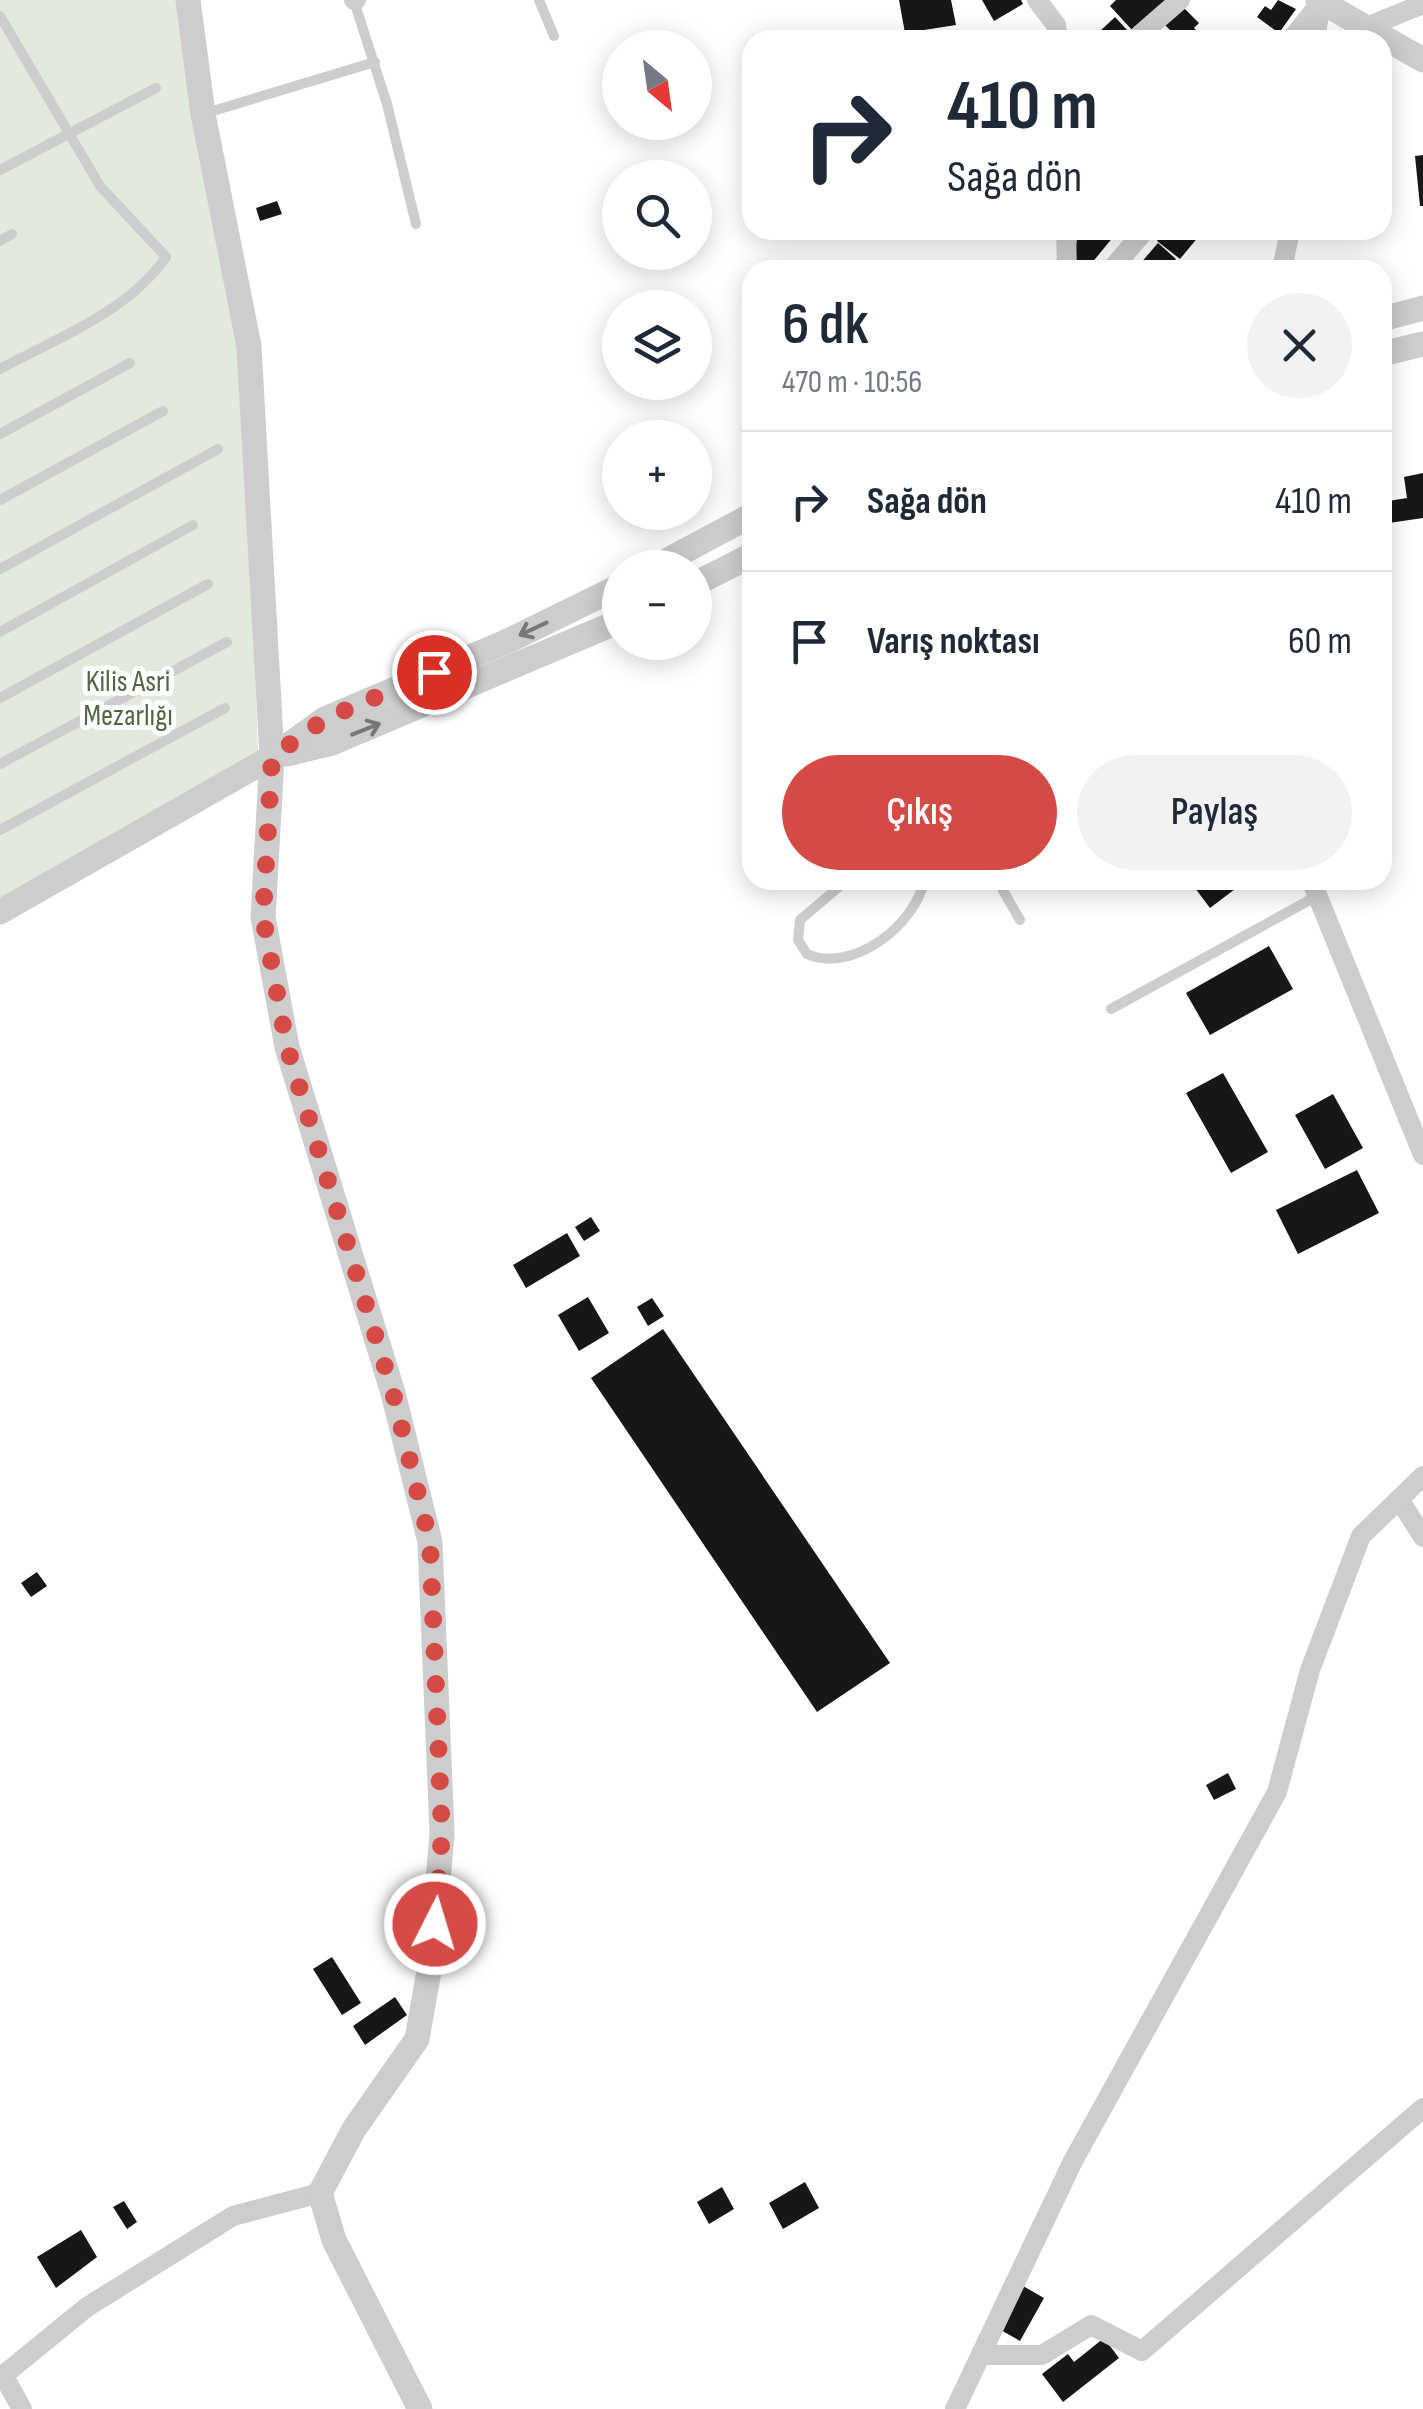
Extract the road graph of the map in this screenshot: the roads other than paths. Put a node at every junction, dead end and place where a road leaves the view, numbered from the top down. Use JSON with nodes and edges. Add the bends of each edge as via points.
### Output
{"nodes":[{"id":1,"x":188,"y":0,"type":"edge"},
{"id":2,"x":355,"y":0,"type":"edge"},
{"id":3,"x":540,"y":0,"type":"edge"},
{"id":4,"x":1037,"y":0,"type":"edge"},
{"id":5,"x":1180,"y":0,"type":"edge"},
{"id":6,"x":1320,"y":1,"type":"edge"},
{"id":7,"x":1423,"y":4,"type":"edge"},
{"id":8,"x":0,"y":16,"type":"edge"},
{"id":9,"x":1364,"y":28,"type":"junction"},
{"id":10,"x":1057,"y":30,"type":"edge"},
{"id":11,"x":1146,"y":30,"type":"edge"},
{"id":12,"x":1299,"y":30,"type":"edge"},
{"id":13,"x":1317,"y":30,"type":"edge"},
{"id":14,"x":1368,"y":30,"type":"edge"},
{"id":15,"x":554,"y":36,"type":"dead end"},
{"id":16,"x":1392,"y":43,"type":"edge"},
{"id":17,"x":1423,"y":60,"type":"edge"},
{"id":18,"x":375,"y":62,"type":"junction"},
{"id":19,"x":156,"y":88,"type":"dead end"},
{"id":20,"x":203,"y":114,"type":"junction"},
{"id":21,"x":67,"y":132,"type":"junction"},
{"id":22,"x":0,"y":170,"type":"edge"},
{"id":23,"x":416,"y":224,"type":"dead end"},
{"id":24,"x":12,"y":234,"type":"dead end"},
{"id":25,"x":1136,"y":240,"type":"edge"},
{"id":26,"x":0,"y":241,"type":"edge"},
{"id":27,"x":1120,"y":260,"type":"edge"},
{"id":28,"x":1423,"y":308,"type":"edge"},
{"id":29,"x":1392,"y":316,"type":"edge"},
{"id":30,"x":1423,"y":344,"type":"edge"},
{"id":31,"x":1392,"y":352,"type":"edge"},
{"id":32,"x":130,"y":363,"type":"dead end"},
{"id":33,"x":0,"y":369,"type":"edge"},
{"id":34,"x":163,"y":411,"type":"dead end"},
{"id":35,"x":0,"y":434,"type":"edge"},
{"id":36,"x":218,"y":450,"type":"dead end"},
{"id":37,"x":0,"y":500,"type":"edge"},
{"id":38,"x":742,"y":520,"type":"edge"},
{"id":39,"x":193,"y":525,"type":"dead end"},
{"id":40,"x":687,"y":550,"type":"edge"},
{"id":41,"x":742,"y":560,"type":"edge"},
{"id":42,"x":0,"y":569,"type":"edge"},
{"id":43,"x":712,"y":575,"type":"edge"},
{"id":44,"x":208,"y":584,"type":"dead end"},
{"id":45,"x":602,"y":595,"type":"edge"},
{"id":46,"x":602,"y":630,"type":"edge"},
{"id":47,"x":0,"y":632,"type":"edge"},
{"id":48,"x":227,"y":642,"type":"dead end"},
{"id":49,"x":0,"y":698,"type":"edge"},
{"id":50,"x":225,"y":708,"type":"dead end"},
{"id":51,"x":272,"y":757,"type":"junction"},
{"id":52,"x":0,"y":764,"type":"edge"},
{"id":53,"x":0,"y":830,"type":"edge"},
{"id":54,"x":835,"y":890,"type":"edge"},
{"id":55,"x":922,"y":890,"type":"edge"},
{"id":56,"x":1003,"y":890,"type":"edge"},
{"id":57,"x":1311,"y":890,"type":"edge"},
{"id":58,"x":1315,"y":890,"type":"edge"},
{"id":59,"x":0,"y":912,"type":"edge"},
{"id":60,"x":1020,"y":920,"type":"dead end"},
{"id":61,"x":1111,"y":1009,"type":"dead end"},
{"id":62,"x":1423,"y":1155,"type":"edge"},
{"id":63,"x":1423,"y":1476,"type":"edge"},
{"id":64,"x":1400,"y":1499,"type":"junction"},
{"id":65,"x":1423,"y":1537,"type":"edge"},
{"id":66,"x":1423,"y":2108,"type":"edge"},
{"id":67,"x":320,"y":2193,"type":"junction"},
{"id":68,"x":982,"y":2355,"type":"junction"},
{"id":69,"x":2,"y":2376,"type":"edge"},
{"id":70,"x":22,"y":2409,"type":"edge"},
{"id":71,"x":420,"y":2409,"type":"edge"},
{"id":72,"x":955,"y":2409,"type":"edge"}],
"edges":[{"from":1,"to":20,"type":"street"},
{"from":2,"to":18,"type":"lane"},
{"from":3,"to":15,"type":"lane"},
{"from":4,"to":10,"type":"street"},
{"from":5,"to":11,"type":"street"},
{"from":6,"to":9,"type":"street"},
{"from":6,"to":12,"type":"street"},
{"from":6,"to":13,"type":"street"},
{"from":7,"to":9,"type":"street"},
{"from":8,"to":21,"type":"lane"},
{"from":9,"to":14,"type":"street"},
{"from":16,"to":17,"type":"street"},
{"from":18,"to":20,"type":"lane"},
{"from":18,"to":23,"type":"lane"},
{"from":19,"to":21,"type":"lane"},
{"from":20,"to":51,"type":"street","via":[[249,346]]},
{"from":21,"to":22,"type":"lane"},
{"from":21,"to":33,"type":"lane","via":[[100,186],[166,257],[122,302]]},
{"from":24,"to":26,"type":"lane"},
{"from":25,"to":27,"type":"street"},
{"from":28,"to":29,"type":"street"},
{"from":30,"to":31,"type":"street"},
{"from":32,"to":35,"type":"lane"},
{"from":34,"to":37,"type":"lane"},
{"from":36,"to":42,"type":"lane"},
{"from":38,"to":40,"type":"street"},
{"from":39,"to":47,"type":"lane"},
{"from":41,"to":43,"type":"street"},
{"from":44,"to":49,"type":"lane"},
{"from":45,"to":51,"type":"street","one_way":true,"via":[[325,719]]},
{"from":51,"to":46,"type":"street","one_way":true,"via":[[332,742]]},
{"from":48,"to":52,"type":"lane"},
{"from":50,"to":53,"type":"lane"},
{"from":51,"to":59,"type":"street"},
{"from":51,"to":67,"type":"street","via":[[263,917],[287,1047],[393,1393],[430,1542],[442,1834],[417,2039],[354,2129]]},
{"from":54,"to":55,"type":"lane","via":[[800,920],[798,940],[806,954],[838,960],[872,943],[906,919]]},
{"from":56,"to":60,"type":"lane"},
{"from":57,"to":61,"type":"lane"},
{"from":58,"to":62,"type":"street"},
{"from":63,"to":64,"type":"street"},
{"from":64,"to":65,"type":"street"},
{"from":64,"to":68,"type":"street","via":[[1361,1536],[1310,1670],[1277,1792],[1073,2161]]},
{"from":66,"to":68,"type":"street","via":[[1142,2351],[1091,2325],[1042,2355]]},
{"from":67,"to":69,"type":"street","via":[[234,2216],[87,2307]]},
{"from":67,"to":71,"type":"street","via":[[334,2240]]},
{"from":68,"to":72,"type":"street"},
{"from":69,"to":70,"type":"street"}]}
